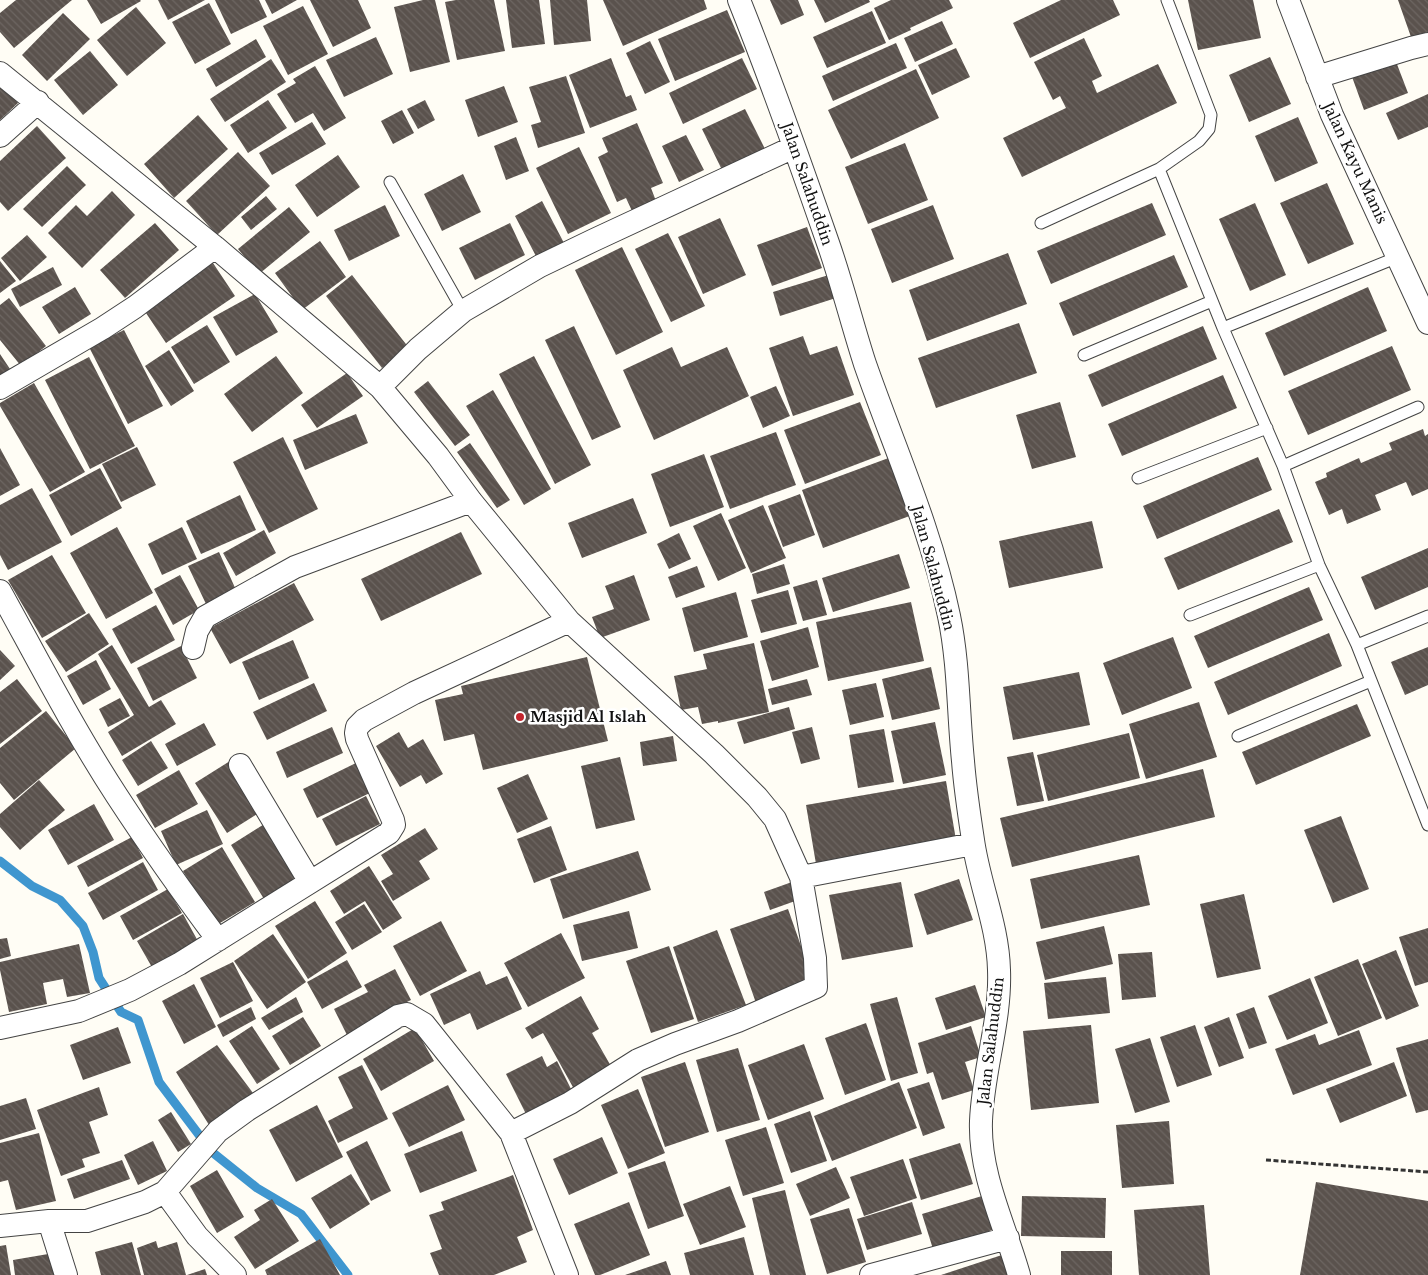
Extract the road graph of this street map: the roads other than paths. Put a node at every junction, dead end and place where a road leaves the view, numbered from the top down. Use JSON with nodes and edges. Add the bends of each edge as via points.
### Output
{"nodes":[{"id":1,"x":739,"y":0,"type":"edge"},
{"id":2,"x":1167,"y":0,"type":"edge"},
{"id":3,"x":1288,"y":0,"type":"edge"},
{"id":4,"x":1428,"y":44,"type":"edge"},
{"id":5,"x":0,"y":73,"type":"edge"},
{"id":6,"x":1317,"y":77,"type":"junction"},
{"id":7,"x":38,"y":102,"type":"junction"},
{"id":8,"x":0,"y":136,"type":"edge"},
{"id":9,"x":794,"y":147,"type":"junction"},
{"id":10,"x":1158,"y":169,"type":"junction"},
{"id":11,"x":390,"y":182,"type":"dead end"},
{"id":12,"x":1041,"y":223,"type":"dead end"},
{"id":13,"x":214,"y":246,"type":"junction"},
{"id":14,"x":1398,"y":257,"type":"junction"},
{"id":15,"x":1212,"y":301,"type":"junction"},
{"id":16,"x":463,"y":311,"type":"junction"},
{"id":17,"x":1428,"y":323,"type":"edge"},
{"id":18,"x":1223,"y":328,"type":"junction"},
{"id":19,"x":1084,"y":355,"type":"dead end"},
{"id":20,"x":380,"y":387,"type":"junction"},
{"id":21,"x":0,"y":388,"type":"edge"},
{"id":22,"x":1418,"y":407,"type":"dead end"},
{"id":23,"x":1267,"y":428,"type":"junction"},
{"id":24,"x":1283,"y":466,"type":"junction"},
{"id":25,"x":1138,"y":478,"type":"dead end"},
{"id":26,"x":471,"y":501,"type":"junction"},
{"id":27,"x":1319,"y":565,"type":"junction"},
{"id":28,"x":0,"y":591,"type":"edge"},
{"id":29,"x":1190,"y":615,"type":"dead end"},
{"id":30,"x":1428,"y":616,"type":"edge"},
{"id":31,"x":570,"y":621,"type":"junction"},
{"id":32,"x":1357,"y":645,"type":"junction"},
{"id":33,"x":193,"y":648,"type":"dead end"},
{"id":34,"x":1370,"y":681,"type":"junction"},
{"id":35,"x":1238,"y":736,"type":"dead end"},
{"id":36,"x":240,"y":765,"type":"dead end"},
{"id":37,"x":1428,"y":825,"type":"edge"},
{"id":38,"x":974,"y":844,"type":"junction"},
{"id":39,"x":801,"y":877,"type":"junction"},
{"id":40,"x":310,"y":882,"type":"junction"},
{"id":41,"x":218,"y":940,"type":"junction"},
{"id":42,"x":0,"y":1028,"type":"edge"},
{"id":43,"x":511,"y":1133,"type":"junction"},
{"id":44,"x":165,"y":1192,"type":"junction"},
{"id":45,"x":49,"y":1221,"type":"junction"},
{"id":46,"x":0,"y":1226,"type":"edge"},
{"id":47,"x":1008,"y":1238,"type":"junction"},
{"id":48,"x":66,"y":1275,"type":"edge"},
{"id":49,"x":235,"y":1275,"type":"edge"},
{"id":50,"x":567,"y":1275,"type":"edge"},
{"id":51,"x":872,"y":1275,"type":"edge"},
{"id":52,"x":1019,"y":1275,"type":"edge"}],
"edges":[{"from":1,"to":9,"type":"street","name":"Jalan Salahuddin"},
{"from":2,"to":10,"type":"lane","via":[[1211,115],[1209,129],[1199,141]]},
{"from":3,"to":6,"type":"street","name":"Jalan Kayu Manis"},
{"from":4,"to":6,"type":"street"},
{"from":5,"to":7,"type":"street"},
{"from":6,"to":14,"type":"street","name":"Jalan Kayu Manis"},
{"from":7,"to":8,"type":"street"},
{"from":7,"to":13,"type":"street"},
{"from":9,"to":16,"type":"street","via":[[540,266]]},
{"from":9,"to":38,"type":"street","name":"Jalan Salahuddin","via":[[829,246],[854,332],[931,548],[949,616]]},
{"from":10,"to":12,"type":"lane"},
{"from":10,"to":15,"type":"lane"},
{"from":11,"to":16,"type":"lane"},
{"from":13,"to":20,"type":"street"},
{"from":13,"to":21,"type":"street","via":[[135,307]]},
{"from":14,"to":17,"type":"street","name":"Jalan Kayu Manis"},
{"from":14,"to":18,"type":"lane"},
{"from":15,"to":18,"type":"lane"},
{"from":15,"to":19,"type":"lane"},
{"from":16,"to":20,"type":"street"},
{"from":18,"to":23,"type":"lane"},
{"from":20,"to":26,"type":"street"},
{"from":22,"to":24,"type":"lane"},
{"from":23,"to":24,"type":"lane"},
{"from":23,"to":25,"type":"lane"},
{"from":24,"to":27,"type":"lane"},
{"from":26,"to":31,"type":"street"},
{"from":26,"to":33,"type":"street","via":[[295,567],[205,618],[197,631]]},
{"from":27,"to":29,"type":"lane"},
{"from":27,"to":32,"type":"lane"},
{"from":28,"to":41,"type":"street","via":[[116,795]]},
{"from":30,"to":32,"type":"lane"},
{"from":31,"to":39,"type":"street","via":[[757,797],[775,819]]},
{"from":31,"to":40,"type":"street","via":[[414,693],[360,723],[356,733],[358,739],[394,825],[389,833]]},
{"from":32,"to":34,"type":"lane"},
{"from":34,"to":35,"type":"lane"},
{"from":34,"to":37,"type":"lane"},
{"from":36,"to":40,"type":"street"},
{"from":38,"to":39,"type":"street"},
{"from":38,"to":47,"type":"street","name":"Jalan Salahuddin","via":[[993,922],[999,969],[998,1006],[981,1121],[983,1155]]},
{"from":39,"to":43,"type":"street","via":[[815,958],[816,987],[747,1018],[638,1060],[570,1103]]},
{"from":40,"to":41,"type":"street"},
{"from":41,"to":42,"type":"street","via":[[130,990],[79,1010]]},
{"from":43,"to":44,"type":"street","via":[[431,1032],[407,1014],[388,1022],[218,1131]]},
{"from":43,"to":50,"type":"street"},
{"from":44,"to":45,"type":"street","via":[[87,1221]]},
{"from":44,"to":49,"type":"street","via":[[197,1236]]},
{"from":45,"to":46,"type":"street"},
{"from":45,"to":48,"type":"street"},
{"from":47,"to":51,"type":"street"},
{"from":47,"to":52,"type":"street","name":"Jalan Salahuddin"}]}
